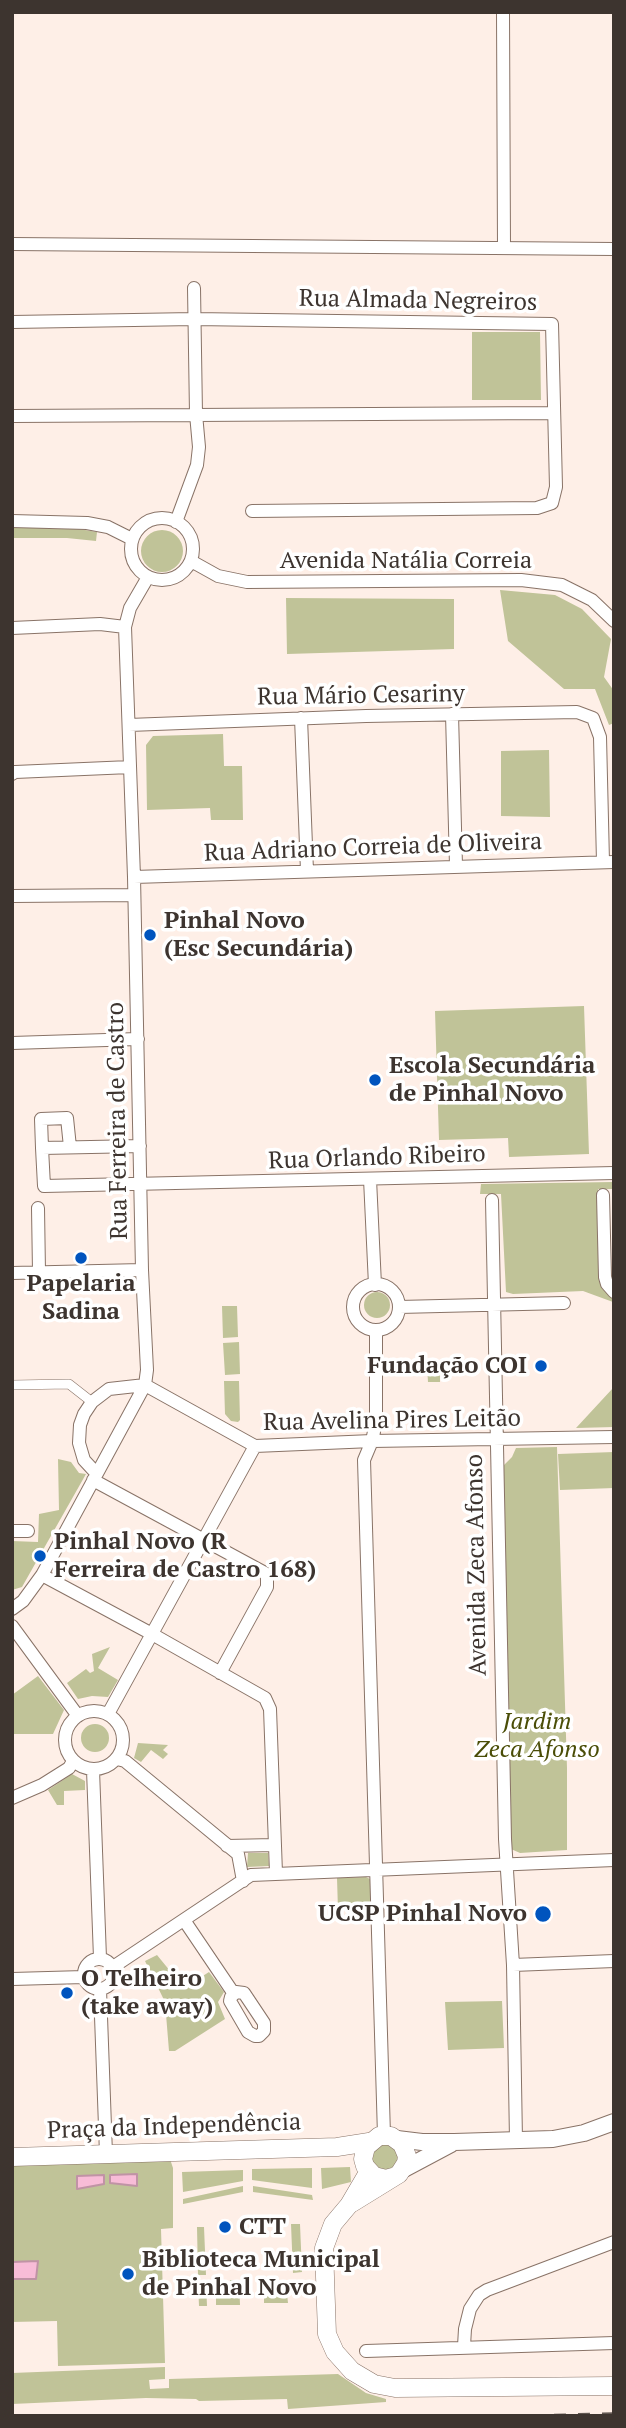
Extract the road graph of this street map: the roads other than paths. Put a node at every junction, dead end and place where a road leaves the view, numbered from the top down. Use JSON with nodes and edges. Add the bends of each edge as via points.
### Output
{"nodes":[{"id":1,"x":503,"y":12,"type":"edge"},
{"id":2,"x":12,"y":244,"type":"edge"},
{"id":3,"x":504,"y":248,"type":"junction"},
{"id":4,"x":614,"y":249,"type":"edge"},
{"id":5,"x":194,"y":288,"type":"dead end"},
{"id":6,"x":194,"y":319,"type":"junction"},
{"id":7,"x":12,"y":323,"type":"edge"},
{"id":8,"x":196,"y":414,"type":"junction"},
{"id":9,"x":553,"y":414,"type":"junction"},
{"id":10,"x":12,"y":416,"type":"edge"},
{"id":11,"x":252,"y":511,"type":"dead end"},
{"id":12,"x":12,"y":521,"type":"edge"},
{"id":13,"x":176,"y":522,"type":"junction"},
{"id":14,"x":132,"y":539,"type":"junction"},
{"id":15,"x":191,"y":561,"type":"junction"},
{"id":16,"x":148,"y":577,"type":"junction"},
{"id":17,"x":614,"y":621,"type":"edge"},
{"id":18,"x":125,"y":627,"type":"junction"},
{"id":19,"x":12,"y":628,"type":"edge"},
{"id":20,"x":452,"y":714,"type":"junction"},
{"id":21,"x":301,"y":718,"type":"junction"},
{"id":22,"x":129,"y":724,"type":"junction"},
{"id":23,"x":130,"y":767,"type":"junction"},
{"id":24,"x":12,"y":774,"type":"edge"},
{"id":25,"x":609,"y":862,"type":"edge"},
{"id":26,"x":456,"y":866,"type":"junction"},
{"id":27,"x":307,"y":871,"type":"junction"},
{"id":28,"x":134,"y":877,"type":"junction"},
{"id":29,"x":135,"y":895,"type":"junction"},
{"id":30,"x":12,"y":896,"type":"edge"},
{"id":31,"x":138,"y":1040,"type":"junction"},
{"id":32,"x":12,"y":1043,"type":"edge"},
{"id":33,"x":140,"y":1146,"type":"junction"},
{"id":34,"x":70,"y":1147,"type":"junction"},
{"id":35,"x":42,"y":1148,"type":"junction"},
{"id":36,"x":614,"y":1173,"type":"edge"},
{"id":37,"x":370,"y":1179,"type":"junction"},
{"id":38,"x":140,"y":1185,"type":"junction"},
{"id":39,"x":603,"y":1195,"type":"dead end"},
{"id":40,"x":492,"y":1200,"type":"dead end"},
{"id":41,"x":38,"y":1208,"type":"dead end"},
{"id":42,"x":142,"y":1270,"type":"junction"},
{"id":43,"x":38,"y":1272,"type":"junction"},
{"id":44,"x":12,"y":1273,"type":"edge"},
{"id":45,"x":375,"y":1284,"type":"junction"},
{"id":46,"x":614,"y":1292,"type":"edge"},
{"id":47,"x":564,"y":1303,"type":"dead end"},
{"id":48,"x":494,"y":1305,"type":"junction"},
{"id":49,"x":399,"y":1307,"type":"junction"},
{"id":50,"x":376,"y":1330,"type":"junction"},
{"id":51,"x":12,"y":1385,"type":"edge"},
{"id":52,"x":145,"y":1385,"type":"junction"},
{"id":53,"x":93,"y":1402,"type":"junction"},
{"id":54,"x":614,"y":1437,"type":"edge"},
{"id":55,"x":495,"y":1440,"type":"junction"},
{"id":56,"x":372,"y":1441,"type":"junction"},
{"id":57,"x":255,"y":1446,"type":"junction"},
{"id":58,"x":94,"y":1477,"type":"junction"},
{"id":59,"x":12,"y":1531,"type":"edge"},
{"id":60,"x":28,"y":1531,"type":"dead end"},
{"id":61,"x":204,"y":1540,"type":"junction"},
{"id":62,"x":42,"y":1575,"type":"junction"},
{"id":63,"x":26,"y":1597,"type":"junction"},
{"id":64,"x":12,"y":1600,"type":"edge"},
{"id":65,"x":12,"y":1609,"type":"edge"},
{"id":66,"x":12,"y":1626,"type":"edge"},
{"id":67,"x":152,"y":1634,"type":"junction"},
{"id":68,"x":220,"y":1673,"type":"junction"},
{"id":69,"x":108,"y":1714,"type":"junction"},
{"id":70,"x":78,"y":1716,"type":"junction"},
{"id":71,"x":117,"y":1759,"type":"junction"},
{"id":72,"x":73,"y":1761,"type":"junction"},
{"id":73,"x":93,"y":1770,"type":"junction"},
{"id":74,"x":12,"y":1798,"type":"edge"},
{"id":75,"x":274,"y":1844,"type":"junction"},
{"id":76,"x":228,"y":1846,"type":"junction"},
{"id":77,"x":614,"y":1860,"type":"edge"},
{"id":78,"x":506,"y":1863,"type":"junction"},
{"id":79,"x":378,"y":1868,"type":"junction"},
{"id":80,"x":276,"y":1873,"type":"junction"},
{"id":81,"x":243,"y":1881,"type":"junction"},
{"id":82,"x":184,"y":1920,"type":"junction"},
{"id":83,"x":100,"y":1958,"type":"junction"},
{"id":84,"x":614,"y":1961,"type":"edge"},
{"id":85,"x":513,"y":1965,"type":"junction"},
{"id":86,"x":113,"y":1967,"type":"junction"},
{"id":87,"x":84,"y":1977,"type":"junction"},
{"id":88,"x":12,"y":1979,"type":"edge"},
{"id":89,"x":100,"y":1989,"type":"junction"},
{"id":90,"x":234,"y":1994,"type":"dead end"},
{"id":91,"x":614,"y":2122,"type":"edge"},
{"id":92,"x":516,"y":2140,"type":"junction"},
{"id":93,"x":454,"y":2142,"type":"junction"},
{"id":94,"x":376,"y":2149,"type":"junction"},
{"id":95,"x":106,"y":2154,"type":"junction"},
{"id":96,"x":12,"y":2157,"type":"edge"},
{"id":97,"x":398,"y":2173,"type":"junction"},
{"id":98,"x":349,"y":2205,"type":"junction"},
{"id":99,"x":614,"y":2242,"type":"edge"},
{"id":100,"x":614,"y":2343,"type":"edge"},
{"id":101,"x":464,"y":2346,"type":"junction"},
{"id":102,"x":366,"y":2351,"type":"dead end"},
{"id":103,"x":614,"y":2386,"type":"edge"}],
"edges":[{"from":1,"to":3,"type":"street"},
{"from":2,"to":3,"type":"street"},
{"from":3,"to":4,"type":"street"},
{"from":5,"to":6,"type":"street"},
{"from":6,"to":7,"type":"street"},
{"from":6,"to":8,"type":"street"},
{"from":6,"to":9,"type":"street","name":"Rua Almada Negreiros","via":[[552,324]]},
{"from":8,"to":9,"type":"street"},
{"from":8,"to":10,"type":"street"},
{"from":8,"to":13,"type":"street","via":[[197,465]]},
{"from":9,"to":11,"type":"street","via":[[555,487],[552,503],[537,508]]},
{"from":12,"to":14,"type":"street","via":[[87,523]]},
{"from":13,"to":14,"type":"street","via":[[150,520]]},
{"from":13,"to":15,"type":"street","via":[[192,543]]},
{"from":14,"to":16,"type":"street","via":[[131,557]]},
{"from":15,"to":16,"type":"street","via":[[168,580]]},
{"from":15,"to":17,"type":"street","name":"Avenida Natália Correia","via":[[218,576],[247,582],[521,580],[562,585],[592,600]]},
{"from":16,"to":18,"type":"street","name":"Rua Ferreira de Castro"},
{"from":18,"to":19,"type":"street"},
{"from":18,"to":22,"type":"street","name":"Rua Ferreira de Castro"},
{"from":20,"to":21,"type":"street","name":"Rua Mário Cesariny"},
{"from":20,"to":25,"type":"street","name":"Rua Mário Cesariny","via":[[577,712],[593,718],[600,737]]},
{"from":20,"to":26,"type":"street"},
{"from":21,"to":22,"type":"street","name":"Rua Mário Cesariny"},
{"from":21,"to":27,"type":"street"},
{"from":22,"to":23,"type":"street","name":"Rua Ferreira de Castro"},
{"from":23,"to":24,"type":"street"},
{"from":23,"to":28,"type":"street","name":"Rua Ferreira de Castro"},
{"from":25,"to":26,"type":"street","name":"Rua Adriano Correia de Oliveira"},
{"from":26,"to":27,"type":"street","name":"Rua Adriano Correia de Oliveira"},
{"from":27,"to":28,"type":"street","name":"Rua Adriano Correia de Oliveira"},
{"from":28,"to":29,"type":"street","name":"Rua Ferreira de Castro"},
{"from":29,"to":30,"type":"street"},
{"from":29,"to":31,"type":"street","name":"Rua Ferreira de Castro"},
{"from":31,"to":32,"type":"street"},
{"from":31,"to":33,"type":"street","name":"Rua Ferreira de Castro"},
{"from":33,"to":34,"type":"street"},
{"from":33,"to":38,"type":"street","name":"Rua Ferreira de Castro"},
{"from":34,"to":35,"type":"street"},
{"from":34,"to":35,"type":"street","via":[[67,1118],[41,1119]]},
{"from":35,"to":38,"type":"street","name":"Rua Orlando Ribeiro","via":[[44,1186]]},
{"from":36,"to":37,"type":"street","name":"Rua Orlando Ribeiro"},
{"from":37,"to":38,"type":"street","name":"Rua Orlando Ribeiro"},
{"from":37,"to":45,"type":"street"},
{"from":38,"to":42,"type":"street","name":"Rua Ferreira de Castro"},
{"from":39,"to":46,"type":"street","via":[[605,1277]]},
{"from":40,"to":48,"type":"street","name":"Avenida Zeca Afonso"},
{"from":41,"to":43,"type":"street"},
{"from":42,"to":43,"type":"street"},
{"from":42,"to":52,"type":"street","name":"Rua Ferreira de Castro"},
{"from":43,"to":44,"type":"street"},
{"from":45,"to":49,"type":"street","via":[[393,1292]]},
{"from":45,"to":50,"type":"street","via":[[360,1290],[353,1308],[359,1323]]},
{"from":47,"to":48,"type":"street"},
{"from":48,"to":49,"type":"street"},
{"from":48,"to":55,"type":"street","name":"Avenida Zeca Afonso"},
{"from":49,"to":50,"type":"street","via":[[391,1324]]},
{"from":50,"to":56,"type":"street"},
{"from":51,"to":53,"type":"street","via":[[69,1384]]},
{"from":52,"to":53,"type":"street","via":[[109,1389]]},
{"from":52,"to":57,"type":"street","name":"Rua Avelina Pires Leitão"},
{"from":52,"to":58,"type":"street","name":"Rua Ferreira de Castro"},
{"from":53,"to":58,"type":"street","via":[[80,1425],[79,1443]]},
{"from":54,"to":55,"type":"street","name":"Rua Avelina Pires Leitão"},
{"from":55,"to":56,"type":"street","name":"Rua Avelina Pires Leitão"},
{"from":55,"to":78,"type":"street","name":"Avenida Zeca Afonso"},
{"from":56,"to":57,"type":"street","name":"Rua Avelina Pires Leitão"},
{"from":56,"to":79,"type":"street","via":[[364,1460]]},
{"from":57,"to":61,"type":"street"},
{"from":58,"to":61,"type":"street"},
{"from":58,"to":62,"type":"street","name":"Rua Ferreira de Castro"},
{"from":59,"to":60,"type":"street"},
{"from":61,"to":67,"type":"street"},
{"from":61,"to":68,"type":"street","via":[[265,1573],[268,1582]]},
{"from":62,"to":63,"type":"street","name":"Rua Ferreira de Castro"},
{"from":62,"to":67,"type":"street"},
{"from":63,"to":64,"type":"street"},
{"from":63,"to":65,"type":"street","name":"Rua Ferreira de Castro"},
{"from":66,"to":70,"type":"street"},
{"from":67,"to":68,"type":"street"},
{"from":67,"to":69,"type":"street"},
{"from":68,"to":75,"type":"street","via":[[260,1694],[270,1709]]},
{"from":69,"to":70,"type":"street","via":[[93,1711]]},
{"from":69,"to":71,"type":"street","via":[[124,1735]]},
{"from":70,"to":72,"type":"street","via":[[65,1737]]},
{"from":71,"to":73,"type":"street"},
{"from":71,"to":76,"type":"street"},
{"from":72,"to":73,"type":"street"},
{"from":72,"to":74,"type":"street","via":[[42,1785]]},
{"from":73,"to":83,"type":"street"},
{"from":75,"to":76,"type":"street"},
{"from":75,"to":80,"type":"street"},
{"from":76,"to":81,"type":"street","via":[[238,1854]]},
{"from":77,"to":78,"type":"street"},
{"from":78,"to":79,"type":"street"},
{"from":78,"to":85,"type":"street","name":"Avenida Zeca Afonso"},
{"from":79,"to":80,"type":"street"},
{"from":79,"to":94,"type":"street"},
{"from":80,"to":81,"type":"street","via":[[251,1875]]},
{"from":81,"to":82,"type":"street"},
{"from":82,"to":86,"type":"street"},
{"from":82,"to":90,"type":"street"},
{"from":83,"to":86,"type":"street"},
{"from":83,"to":87,"type":"street","via":[[89,1962]]},
{"from":84,"to":85,"type":"street"},
{"from":85,"to":92,"type":"street","name":"Avenida Zeca Afonso"},
{"from":86,"to":89,"type":"street","via":[[113,1981]]},
{"from":87,"to":88,"type":"street"},
{"from":87,"to":89,"type":"street","via":[[90,1986]]},
{"from":89,"to":95,"type":"street"},
{"from":91,"to":92,"type":"street","via":[[553,2139]]},
{"from":92,"to":93,"type":"street"},
{"from":93,"to":94,"type":"street"},
{"from":93,"to":97,"type":"street"},
{"from":94,"to":95,"type":"main road","name":"Praça da Independência"},
{"from":94,"to":97,"type":"main road","via":[[380,2178]]},
{"from":94,"to":97,"type":"main road","via":[[405,2149],[407,2156]]},
{"from":94,"to":98,"type":"main road"},
{"from":95,"to":96,"type":"main road","name":"Praça da Independência"},
{"from":97,"to":98,"type":"main road"},
{"from":98,"to":103,"type":"main road","via":[[333,2224],[324,2248],[326,2325],[341,2360],[360,2377],[382,2387]]},
{"from":99,"to":101,"type":"street","via":[[479,2295],[470,2309]]},
{"from":100,"to":101,"type":"street"},
{"from":101,"to":102,"type":"street"}]}
